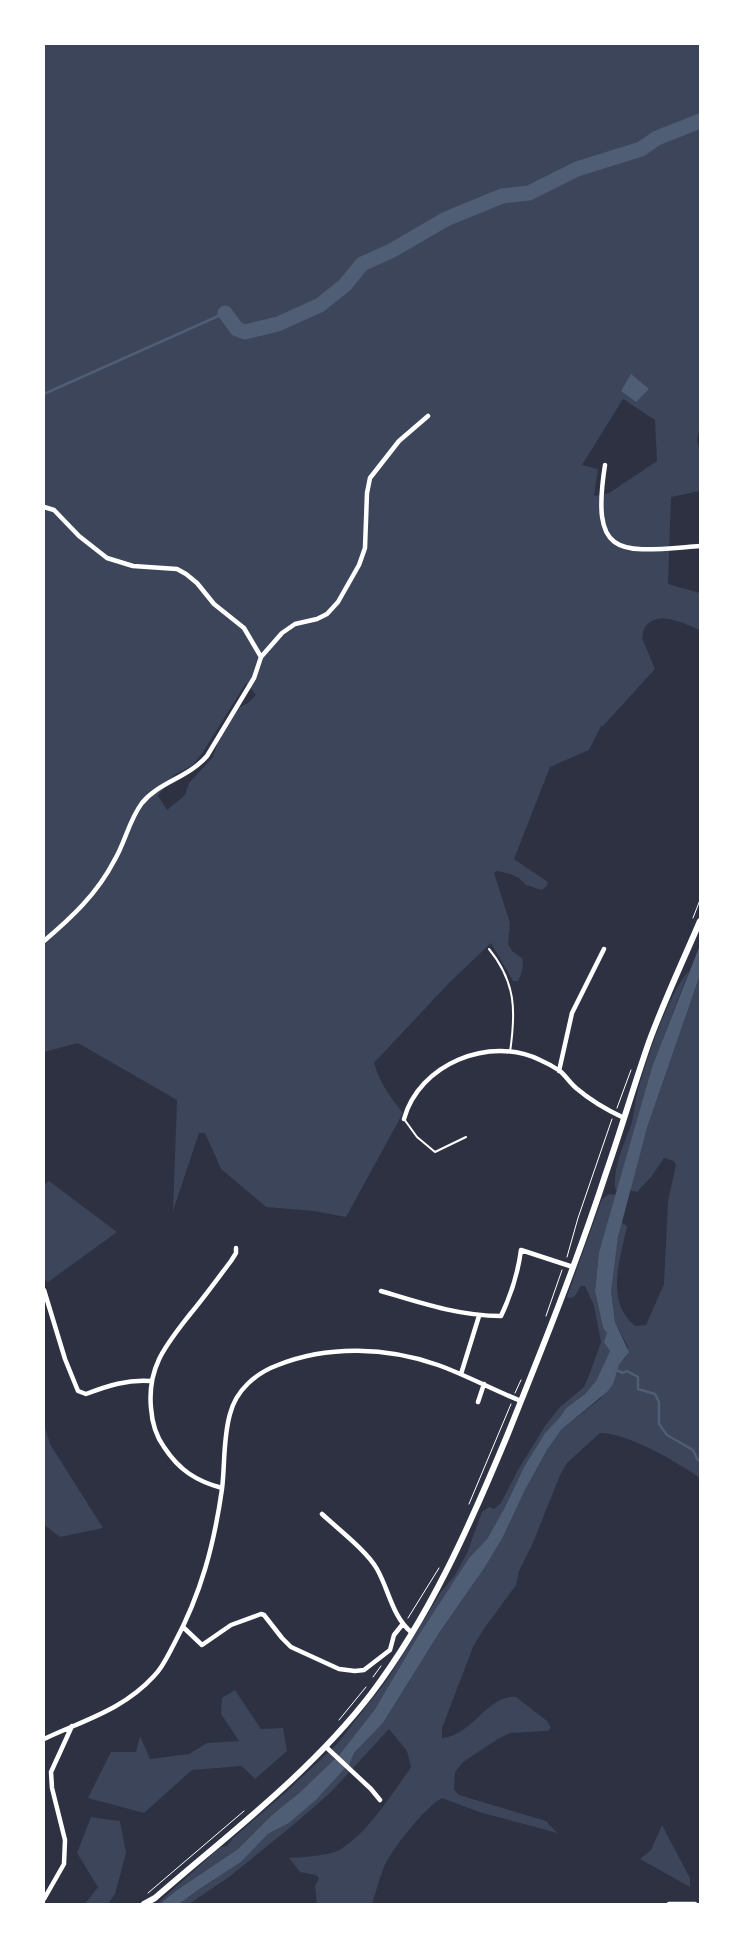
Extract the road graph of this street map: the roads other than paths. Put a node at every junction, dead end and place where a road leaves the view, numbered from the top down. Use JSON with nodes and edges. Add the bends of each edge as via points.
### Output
{"nodes":[{"id":1,"x":428,"y":416,"type":"dead end"},
{"id":2,"x":604,"y":465,"type":"dead end"},
{"id":3,"x":44,"y":507,"type":"edge"},
{"id":4,"x":700,"y":546,"type":"edge"},
{"id":5,"x":261,"y":657,"type":"junction"},
{"id":6,"x":700,"y":921,"type":"edge"},
{"id":7,"x":44,"y":941,"type":"edge"},
{"id":8,"x":489,"y":949,"type":"dead end"},
{"id":9,"x":604,"y":949,"type":"dead end"},
{"id":10,"x":510,"y":1052,"type":"junction"},
{"id":11,"x":559,"y":1070,"type":"junction"},
{"id":12,"x":624,"y":1118,"type":"junction"},
{"id":13,"x":404,"y":1119,"type":"joint"},
{"id":14,"x":466,"y":1137,"type":"dead end"},
{"id":15,"x":236,"y":1248,"type":"dead end"},
{"id":16,"x":573,"y":1267,"type":"junction"},
{"id":17,"x":44,"y":1290,"type":"edge"},
{"id":18,"x":381,"y":1291,"type":"dead end"},
{"id":19,"x":479,"y":1316,"type":"junction"},
{"id":20,"x":461,"y":1374,"type":"junction"},
{"id":21,"x":150,"y":1381,"type":"junction"},
{"id":22,"x":484,"y":1384,"type":"junction"},
{"id":23,"x":521,"y":1401,"type":"junction"},
{"id":24,"x":478,"y":1402,"type":"dead end"},
{"id":25,"x":222,"y":1488,"type":"junction"},
{"id":26,"x":322,"y":1514,"type":"dead end"},
{"id":27,"x":402,"y":1625,"type":"junction"},
{"id":28,"x":183,"y":1627,"type":"junction"},
{"id":29,"x":411,"y":1632,"type":"junction"},
{"id":30,"x":72,"y":1726,"type":"junction"},
{"id":31,"x":44,"y":1740,"type":"edge"},
{"id":32,"x":326,"y":1747,"type":"junction"},
{"id":33,"x":380,"y":1800,"type":"dead end"},
{"id":34,"x":44,"y":1899,"type":"edge"},
{"id":35,"x":153,"y":1901,"type":"edge"},
{"id":36,"x":144,"y":1904,"type":"edge"},
{"id":37,"x":669,"y":1904,"type":"edge"},
{"id":38,"x":695,"y":1904,"type":"edge"}],
"edges":[{"from":1,"to":5,"type":"street","via":[[399,441],[370,478],[365,548],[338,602],[327,614],[288,628]]},
{"from":2,"to":4,"type":"street","via":[[601,518],[614,543],[641,551]]},
{"from":3,"to":5,"type":"street","via":[[54,510],[107,558],[133,566],[177,569],[186,574],[214,604],[244,628]]},
{"from":5,"to":7,"type":"street","via":[[254,678],[207,756],[198,766],[157,789],[143,802],[114,862],[89,899]]},
{"from":6,"to":12,"type":"main road","via":[[656,1022]]},
{"from":8,"to":10,"type":"lane","via":[[499,961],[513,996],[515,1014]]},
{"from":9,"to":11,"type":"street","via":[[572,1013]]},
{"from":10,"to":11,"type":"street","via":[[538,1059]]},
{"from":10,"to":13,"type":"street","via":[[472,1054],[448,1064],[416,1094]]},
{"from":11,"to":12,"type":"street","via":[[575,1088]]},
{"from":12,"to":16,"type":"main road"},
{"from":13,"to":14,"type":"lane","via":[[417,1137],[435,1152]]},
{"from":15,"to":21,"type":"street","via":[[231,1261],[168,1342]]},
{"from":16,"to":19,"type":"street","via":[[521,1250],[510,1297],[501,1316]]},
{"from":16,"to":23,"type":"main road"},
{"from":17,"to":21,"type":"street","via":[[64,1359],[78,1391],[86,1394],[136,1379]]},
{"from":18,"to":19,"type":"street","via":[[445,1310]]},
{"from":19,"to":20,"type":"street"},
{"from":20,"to":22,"type":"street"},
{"from":20,"to":25,"type":"street","via":[[408,1357],[359,1351],[321,1353],[272,1367],[252,1379],[238,1394],[230,1414]]},
{"from":21,"to":25,"type":"street","via":[[153,1423],[171,1458],[204,1483]]},
{"from":22,"to":23,"type":"street"},
{"from":22,"to":24,"type":"street"},
{"from":23,"to":29,"type":"main road","via":[[457,1550]]},
{"from":25,"to":28,"type":"street","via":[[202,1581]]},
{"from":26,"to":27,"type":"street","via":[[376,1568]]},
{"from":27,"to":28,"type":"street","via":[[394,1635],[390,1650],[364,1670],[355,1672],[339,1670],[291,1647],[264,1615],[231,1625],[202,1645]]},
{"from":27,"to":29,"type":"street"},
{"from":28,"to":30,"type":"street","via":[[156,1675],[135,1695],[118,1707]]},
{"from":29,"to":32,"type":"main road","via":[[372,1692]]},
{"from":30,"to":31,"type":"street"},
{"from":30,"to":34,"type":"street","via":[[51,1772],[66,1840],[64,1864]]},
{"from":32,"to":33,"type":"street"},
{"from":32,"to":35,"type":"main road"},
{"from":35,"to":36,"type":"main road"},
{"from":37,"to":38,"type":"street"}]}
